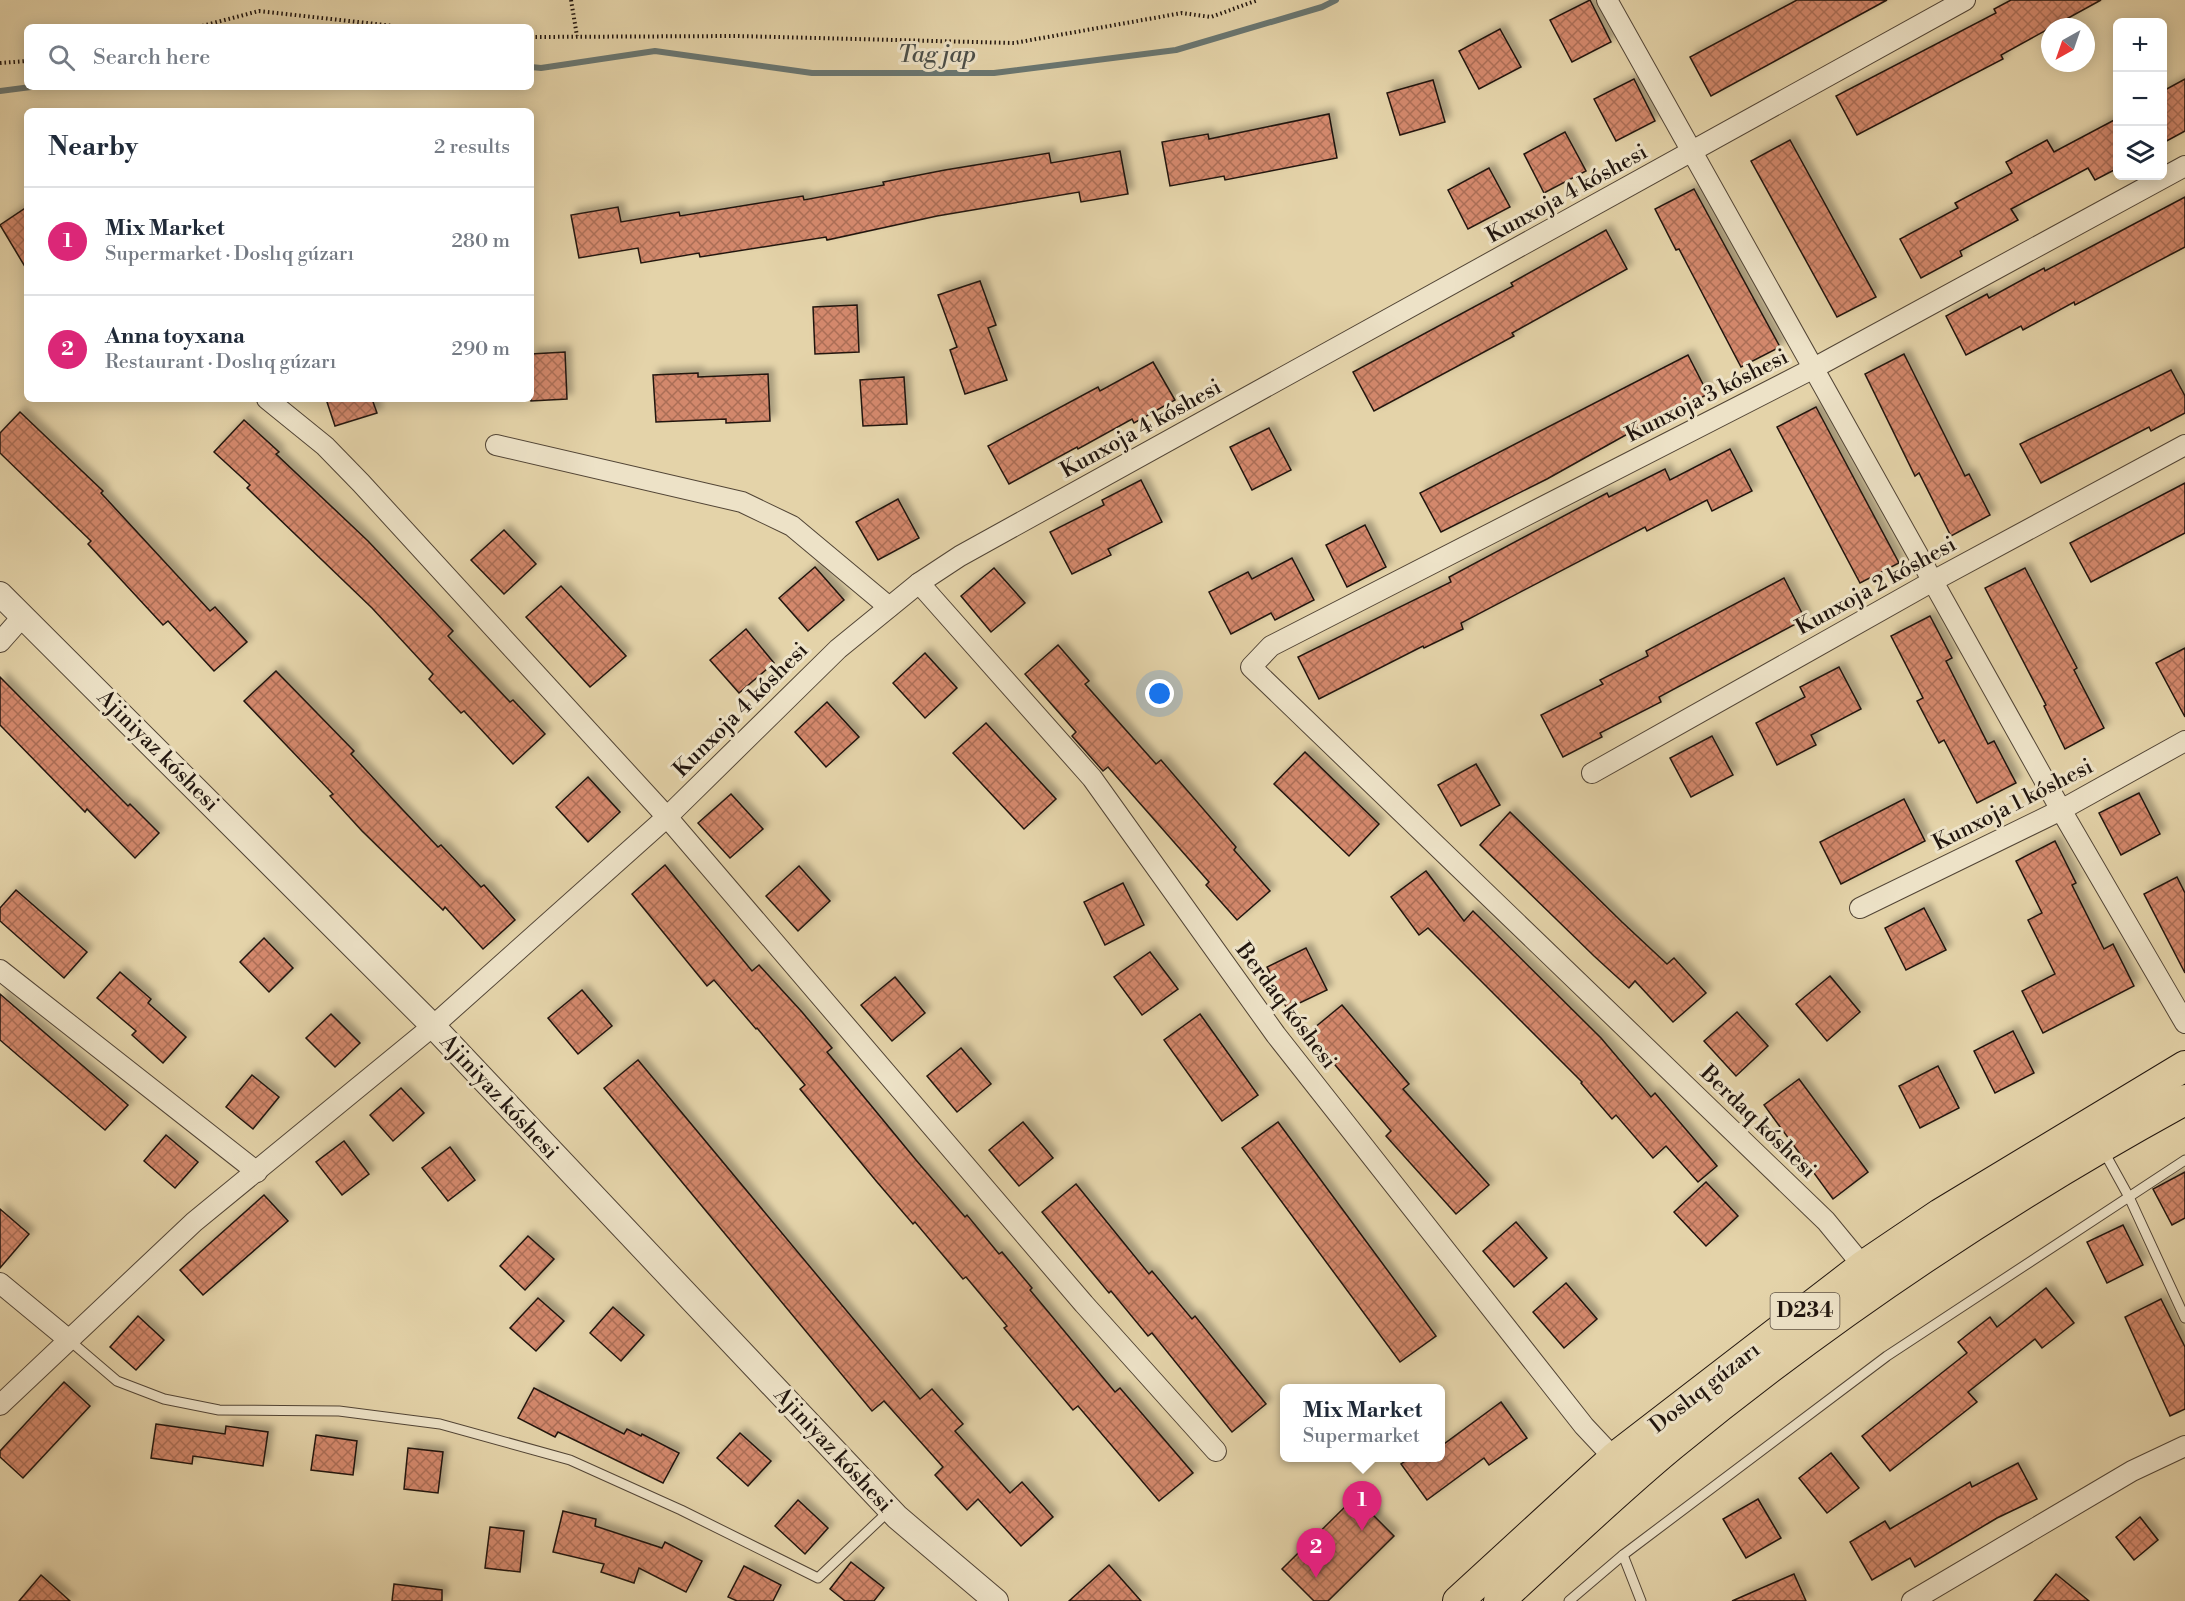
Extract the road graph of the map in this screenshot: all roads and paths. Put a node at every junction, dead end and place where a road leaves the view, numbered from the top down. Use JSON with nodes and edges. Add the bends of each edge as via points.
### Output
{"nodes":[{"id":1,"x":571,"y":0,"type":"edge"},
{"id":2,"x":1258,"y":0,"type":"edge"},
{"id":3,"x":1607,"y":0,"type":"edge"},
{"id":4,"x":1965,"y":0,"type":"edge"},
{"id":5,"x":209,"y":24,"type":"edge"},
{"id":6,"x":376,"y":24,"type":"edge"},
{"id":7,"x":577,"y":36,"type":"junction"},
{"id":8,"x":534,"y":37,"type":"edge"},
{"id":9,"x":24,"y":61,"type":"edge"},
{"id":10,"x":0,"y":63,"type":"edge"},
{"id":11,"x":1693,"y":152,"type":"junction"},
{"id":12,"x":2185,"y":166,"type":"edge"},
{"id":13,"x":1814,"y":368,"type":"junction"},
{"id":14,"x":271,"y":402,"type":"edge"},
{"id":15,"x":496,"y":445,"type":"dead end"},
{"id":16,"x":2185,"y":445,"type":"edge"},
{"id":17,"x":1933,"y":581,"type":"junction"},
{"id":18,"x":919,"y":583,"type":"junction"},
{"id":19,"x":0,"y":594,"type":"edge"},
{"id":20,"x":889,"y":607,"type":"junction"},
{"id":21,"x":23,"y":616,"type":"junction"},
{"id":22,"x":0,"y":642,"type":"edge"},
{"id":23,"x":1251,"y":667,"type":"joint"},
{"id":24,"x":2185,"y":741,"type":"edge"},
{"id":25,"x":1592,"y":773,"type":"dead end"},
{"id":26,"x":2061,"y":810,"type":"junction"},
{"id":27,"x":667,"y":817,"type":"junction"},
{"id":28,"x":1860,"y":908,"type":"dead end"},
{"id":29,"x":0,"y":970,"type":"edge"},
{"id":30,"x":2185,"y":1023,"type":"edge"},
{"id":31,"x":433,"y":1026,"type":"junction"},
{"id":32,"x":2185,"y":1065,"type":"edge"},
{"id":33,"x":2185,"y":1100,"type":"edge"},
{"id":34,"x":2102,"y":1147,"type":"junction"},
{"id":35,"x":2185,"y":1160,"type":"edge"},
{"id":36,"x":257,"y":1172,"type":"junction"},
{"id":37,"x":2129,"y":1197,"type":"junction"},
{"id":38,"x":1863,"y":1266,"type":"junction"},
{"id":39,"x":0,"y":1283,"type":"edge"},
{"id":40,"x":2185,"y":1318,"type":"edge"},
{"id":41,"x":69,"y":1340,"type":"junction"},
{"id":42,"x":0,"y":1405,"type":"edge"},
{"id":43,"x":2185,"y":1446,"type":"edge"},
{"id":44,"x":1216,"y":1451,"type":"dead end"},
{"id":45,"x":1614,"y":1458,"type":"junction"},
{"id":46,"x":890,"y":1510,"type":"junction"},
{"id":47,"x":1623,"y":1555,"type":"junction"},
{"id":48,"x":996,"y":1601,"type":"edge"},
{"id":49,"x":1458,"y":1601,"type":"edge"},
{"id":50,"x":1499,"y":1601,"type":"edge"},
{"id":51,"x":1569,"y":1601,"type":"edge"},
{"id":52,"x":1641,"y":1601,"type":"edge"},
{"id":53,"x":1912,"y":1601,"type":"edge"}],
"edges":[{"from":1,"to":7,"type":"path"},
{"from":2,"to":7,"type":"path","via":[[1210,16],[1182,13],[1014,43]]},
{"from":3,"to":11,"type":"street"},
{"from":4,"to":11,"type":"street","name":"Kunxoja 4 kóshesi"},
{"from":5,"to":6,"type":"path","via":[[259,11]]},
{"from":7,"to":8,"type":"path"},
{"from":9,"to":10,"type":"path"},
{"from":11,"to":13,"type":"street"},
{"from":11,"to":18,"type":"street","name":"Kunxoja 4 kóshesi","via":[[960,556]]},
{"from":12,"to":13,"type":"street","name":"Kunxoja 3 kóshesi"},
{"from":13,"to":17,"type":"street"},
{"from":13,"to":23,"type":"street","name":"Kunxoja 3 kóshesi","via":[[1271,646]]},
{"from":14,"to":27,"type":"street","via":[[325,446],[361,483]]},
{"from":15,"to":20,"type":"street","via":[[742,502],[792,526]]},
{"from":16,"to":17,"type":"street","name":"Kunxoja 2 kóshesi"},
{"from":17,"to":25,"type":"street","name":"Kunxoja 2 kóshesi"},
{"from":17,"to":26,"type":"street"},
{"from":18,"to":20,"type":"street","name":"Kunxoja 4 kóshesi"},
{"from":18,"to":45,"type":"street","name":"Berdaq kóshesi","via":[[1092,778],[1275,1035],[1584,1426]]},
{"from":19,"to":21,"type":"street","name":"Ajiniyaz kóshesi"},
{"from":20,"to":27,"type":"street","name":"Kunxoja 4 kóshesi","via":[[838,649]]},
{"from":21,"to":22,"type":"street"},
{"from":21,"to":31,"type":"street","name":"Ajiniyaz kóshesi"},
{"from":23,"to":38,"type":"street","name":"Berdaq kóshesi","via":[[1818,1212]]},
{"from":24,"to":26,"type":"street","name":"Kunxoja 1 kóshesi"},
{"from":26,"to":28,"type":"street","name":"Kunxoja 1 kóshesi"},
{"from":26,"to":30,"type":"street"},
{"from":27,"to":31,"type":"street","name":"Kunxoja 4 kóshesi"},
{"from":27,"to":44,"type":"street","via":[[1084,1304]]},
{"from":29,"to":36,"type":"street"},
{"from":31,"to":36,"type":"street","name":"Kunxoja 4 kóshesi"},
{"from":31,"to":46,"type":"street","name":"Ajiniyaz kóshesi"},
{"from":32,"to":38,"type":"main road","name":"Doslıq gúzarı","number":"D234","via":[[1940,1214]]},
{"from":33,"to":34,"type":"main road","name":"Doslıq gúzarı","number":"D234"},
{"from":34,"to":37,"type":"lane"},
{"from":34,"to":50,"type":"main road","name":"Doslıq gúzarı","number":"D234","via":[[1931,1253],[1812,1339],[1672,1446]]},
{"from":35,"to":37,"type":"lane"},
{"from":36,"to":41,"type":"street","name":"Kunxoja 4 kóshesi","via":[[194,1222]]},
{"from":37,"to":40,"type":"lane"},
{"from":37,"to":47,"type":"lane","via":[[1887,1356]]},
{"from":38,"to":45,"type":"main road","name":"Doslıq gúzarı","number":"D234"},
{"from":39,"to":41,"type":"street"},
{"from":41,"to":42,"type":"street","name":"Kunxoja 4 kóshesi"},
{"from":41,"to":46,"type":"lane","via":[[117,1381],[164,1399],[219,1410],[339,1411],[440,1424],[570,1460],[818,1578]]},
{"from":43,"to":53,"type":"street","via":[[2132,1471]]},
{"from":45,"to":49,"type":"main road","name":"Doslıq gúzarı","number":"D234"},
{"from":46,"to":48,"type":"street","name":"Ajiniyaz kóshesi"},
{"from":47,"to":51,"type":"lane"},
{"from":47,"to":52,"type":"lane"}]}
